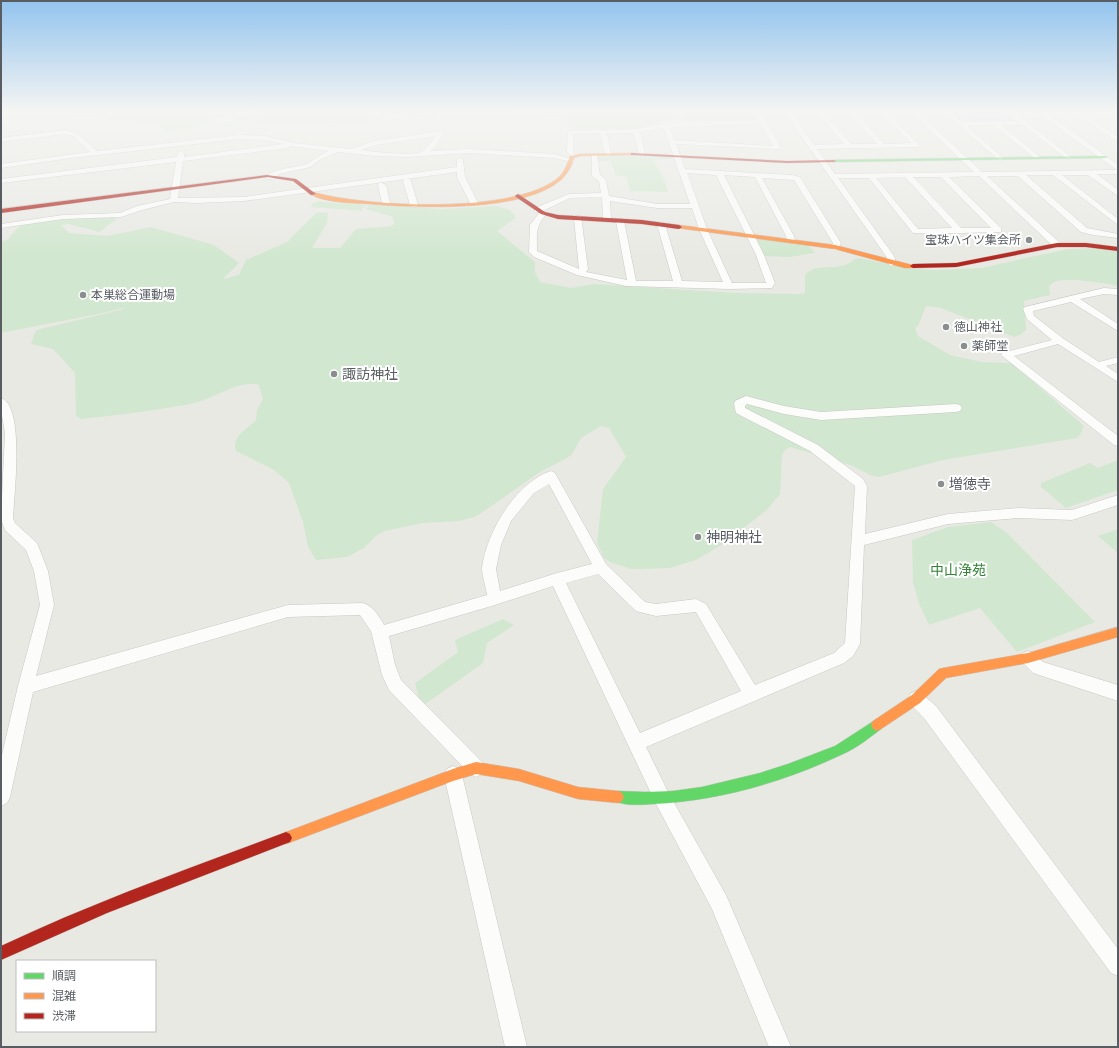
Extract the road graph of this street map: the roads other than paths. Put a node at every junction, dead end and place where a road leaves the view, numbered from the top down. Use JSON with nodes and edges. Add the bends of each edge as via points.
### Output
{"nodes":[{"id":1,"x":180,"y":160,"type":"edge"},
{"id":2,"x":38,"y":161,"type":"edge"},
{"id":3,"x":172,"y":161,"type":"edge"},
{"id":4,"x":315,"y":161,"type":"edge"},
{"id":5,"x":461,"y":161,"type":"edge"},
{"id":6,"x":572,"y":161,"type":"edge"},
{"id":7,"x":595,"y":161,"type":"edge"},
{"id":8,"x":679,"y":161,"type":"edge"},
{"id":9,"x":767,"y":161,"type":"edge"},
{"id":10,"x":900,"y":161,"type":"edge"},
{"id":11,"x":965,"y":161,"type":"edge"},
{"id":12,"x":1110,"y":161,"type":"edge"},
{"id":13,"x":822,"y":162,"type":"junction"},
{"id":14,"x":1,"y":166,"type":"edge"},
{"id":15,"x":1118,"y":168,"type":"edge"},
{"id":16,"x":460,"y":169,"type":"junction"},
{"id":17,"x":683,"y":171,"type":"junction"},
{"id":18,"x":1089,"y":172,"type":"junction"},
{"id":19,"x":1118,"y":172,"type":"edge"},
{"id":20,"x":719,"y":173,"type":"junction"},
{"id":21,"x":1019,"y":173,"type":"junction"},
{"id":22,"x":1055,"y":173,"type":"junction"},
{"id":23,"x":979,"y":174,"type":"junction"},
{"id":24,"x":757,"y":175,"type":"junction"},
{"id":25,"x":907,"y":175,"type":"junction"},
{"id":26,"x":943,"y":175,"type":"junction"},
{"id":27,"x":270,"y":176,"type":"junction"},
{"id":28,"x":833,"y":176,"type":"junction"},
{"id":29,"x":871,"y":176,"type":"junction"},
{"id":30,"x":1,"y":181,"type":"edge"},
{"id":31,"x":407,"y":181,"type":"dead end"},
{"id":32,"x":382,"y":185,"type":"dead end"},
{"id":33,"x":177,"y":188,"type":"junction"},
{"id":34,"x":308,"y":191,"type":"junction"},
{"id":35,"x":1118,"y":194,"type":"edge"},
{"id":36,"x":518,"y":196,"type":"junction"},
{"id":37,"x":606,"y":197,"type":"junction"},
{"id":38,"x":174,"y":200,"type":"junction"},
{"id":39,"x":386,"y":203,"type":"junction"},
{"id":40,"x":474,"y":203,"type":"junction"},
{"id":41,"x":414,"y":205,"type":"junction"},
{"id":42,"x":695,"y":206,"type":"junction"},
{"id":43,"x":1,"y":211,"type":"edge"},
{"id":44,"x":540,"y":212,"type":"junction"},
{"id":45,"x":578,"y":218,"type":"junction"},
{"id":46,"x":607,"y":220,"type":"junction"},
{"id":47,"x":620,"y":221,"type":"junction"},
{"id":48,"x":1118,"y":223,"type":"edge"},
{"id":49,"x":661,"y":224,"type":"junction"},
{"id":50,"x":1,"y":226,"type":"edge"},
{"id":51,"x":703,"y":229,"type":"junction"},
{"id":52,"x":959,"y":231,"type":"junction"},
{"id":53,"x":749,"y":235,"type":"junction"},
{"id":54,"x":1118,"y":236,"type":"edge"},
{"id":55,"x":791,"y":241,"type":"junction"},
{"id":56,"x":1057,"y":245,"type":"junction"},
{"id":57,"x":835,"y":247,"type":"junction"},
{"id":58,"x":1118,"y":249,"type":"edge"},
{"id":59,"x":892,"y":263,"type":"junction"},
{"id":60,"x":580,"y":273,"type":"junction"},
{"id":61,"x":632,"y":283,"type":"junction"},
{"id":62,"x":678,"y":284,"type":"junction"},
{"id":63,"x":729,"y":286,"type":"junction"},
{"id":64,"x":1118,"y":292,"type":"edge"},
{"id":65,"x":1072,"y":298,"type":"junction"},
{"id":66,"x":1118,"y":328,"type":"edge"},
{"id":67,"x":1060,"y":341,"type":"junction"},
{"id":68,"x":1118,"y":360,"type":"edge"},
{"id":69,"x":1098,"y":365,"type":"junction"},
{"id":70,"x":1118,"y":379,"type":"edge"},
{"id":71,"x":1,"y":402,"type":"edge"},
{"id":72,"x":956,"y":408,"type":"dead end"},
{"id":73,"x":1118,"y":442,"type":"edge"},
{"id":74,"x":1118,"y":500,"type":"edge"},
{"id":75,"x":857,"y":542,"type":"junction"},
{"id":76,"x":601,"y":568,"type":"junction"},
{"id":77,"x":557,"y":579,"type":"junction"},
{"id":78,"x":495,"y":599,"type":"junction"},
{"id":79,"x":381,"y":632,"type":"junction"},
{"id":80,"x":1118,"y":632,"type":"edge"},
{"id":81,"x":1028,"y":658,"type":"junction"},
{"id":82,"x":26,"y":686,"type":"junction"},
{"id":83,"x":1118,"y":693,"type":"edge"},
{"id":84,"x":752,"y":695,"type":"junction"},
{"id":85,"x":916,"y":698,"type":"junction"},
{"id":86,"x":636,"y":742,"type":"junction"},
{"id":87,"x":476,"y":768,"type":"junction"},
{"id":88,"x":453,"y":775,"type":"junction"},
{"id":89,"x":1,"y":797,"type":"edge"},
{"id":90,"x":662,"y":798,"type":"junction"},
{"id":91,"x":1,"y":953,"type":"edge"},
{"id":92,"x":1118,"y":966,"type":"edge"},
{"id":93,"x":516,"y":1047,"type":"edge"},
{"id":94,"x":780,"y":1047,"type":"edge"}],
"edges":[{"from":1,"to":33,"type":"street"},
{"from":2,"to":14,"type":"street"},
{"from":3,"to":30,"type":"street"},
{"from":4,"to":27,"type":"street","via":[[308,166],[277,172]]},
{"from":5,"to":16,"type":"street"},
{"from":6,"to":36,"type":"street","via":[[558,181]]},
{"from":7,"to":37,"type":"street","via":[[596,176],[602,180]]},
{"from":8,"to":17,"type":"street"},
{"from":9,"to":13,"type":"street"},
{"from":10,"to":13,"type":"street"},
{"from":11,"to":23,"type":"street"},
{"from":12,"to":15,"type":"street"},
{"from":13,"to":28,"type":"street"},
{"from":16,"to":34,"type":"street"},
{"from":16,"to":40,"type":"street"},
{"from":17,"to":20,"type":"street"},
{"from":17,"to":42,"type":"street"},
{"from":18,"to":19,"type":"street"},
{"from":18,"to":22,"type":"street"},
{"from":18,"to":35,"type":"street"},
{"from":20,"to":24,"type":"street"},
{"from":20,"to":53,"type":"street"},
{"from":21,"to":22,"type":"street"},
{"from":21,"to":23,"type":"street"},
{"from":21,"to":54,"type":"street","via":[[1084,230]]},
{"from":22,"to":48,"type":"street"},
{"from":23,"to":26,"type":"street"},
{"from":23,"to":56,"type":"street"},
{"from":24,"to":55,"type":"street"},
{"from":24,"to":57,"type":"street","via":[[797,179],[837,243]]},
{"from":25,"to":26,"type":"street"},
{"from":25,"to":29,"type":"street"},
{"from":25,"to":52,"type":"street"},
{"from":26,"to":52,"type":"street","via":[[998,230]]},
{"from":27,"to":33,"type":"street"},
{"from":27,"to":34,"type":"street","via":[[294,180]]},
{"from":28,"to":29,"type":"street"},
{"from":28,"to":59,"type":"street","via":[[890,256]]},
{"from":29,"to":52,"type":"street","via":[[916,231]]},
{"from":31,"to":41,"type":"street"},
{"from":32,"to":39,"type":"street"},
{"from":33,"to":38,"type":"street"},
{"from":33,"to":43,"type":"street"},
{"from":34,"to":38,"type":"street","via":[[244,199]]},
{"from":34,"to":39,"type":"street","via":[[329,198]]},
{"from":36,"to":40,"type":"street"},
{"from":36,"to":44,"type":"street"},
{"from":37,"to":42,"type":"street","via":[[657,206]]},
{"from":37,"to":44,"type":"street","via":[[570,196]]},
{"from":37,"to":46,"type":"street"},
{"from":38,"to":50,"type":"street","via":[[121,215],[63,217]]},
{"from":39,"to":41,"type":"street"},
{"from":40,"to":41,"type":"street"},
{"from":42,"to":51,"type":"street"},
{"from":44,"to":45,"type":"street","via":[[558,217]]},
{"from":44,"to":60,"type":"street","via":[[533,226],[533,252]]},
{"from":45,"to":46,"type":"street"},
{"from":45,"to":60,"type":"street","via":[[584,269]]},
{"from":46,"to":47,"type":"street"},
{"from":47,"to":49,"type":"street"},
{"from":47,"to":61,"type":"street"},
{"from":49,"to":51,"type":"street"},
{"from":49,"to":62,"type":"street"},
{"from":51,"to":53,"type":"street"},
{"from":51,"to":63,"type":"street"},
{"from":53,"to":55,"type":"street"},
{"from":53,"to":63,"type":"street","via":[[771,283],[766,287]]},
{"from":55,"to":57,"type":"street"},
{"from":56,"to":58,"type":"street"},
{"from":56,"to":59,"type":"street","via":[[943,266],[905,266]]},
{"from":57,"to":59,"type":"street"},
{"from":60,"to":61,"type":"street"},
{"from":61,"to":62,"type":"street"},
{"from":62,"to":63,"type":"street"},
{"from":64,"to":65,"type":"street","via":[[1104,291]]},
{"from":65,"to":66,"type":"street"},
{"from":65,"to":67,"type":"street","via":[[1028,309],[1030,317]]},
{"from":67,"to":69,"type":"street"},
{"from":67,"to":73,"type":"street","via":[[1006,355]]},
{"from":68,"to":69,"type":"street"},
{"from":69,"to":70,"type":"street"},
{"from":71,"to":82,"type":"street","via":[[7,410],[11,433],[7,518],[10,526],[32,547],[40,571],[46,605]]},
{"from":72,"to":75,"type":"street","via":[[820,416],[746,400],[739,404],[740,410],[814,448],[859,482],[861,486]]},
{"from":74,"to":75,"type":"street","via":[[1072,515],[1018,513],[948,520]]},
{"from":75,"to":84,"type":"street","via":[[852,644],[848,652],[840,658]]},
{"from":76,"to":77,"type":"street"},
{"from":76,"to":78,"type":"street","via":[[551,476],[530,490],[506,518],[494,545],[489,568]]},
{"from":76,"to":84,"type":"street","via":[[640,607],[656,610],[696,606],[701,608]]},
{"from":77,"to":78,"type":"street"},
{"from":77,"to":86,"type":"street"},
{"from":78,"to":79,"type":"street"},
{"from":79,"to":82,"type":"street","via":[[373,618],[363,609],[288,611]]},
{"from":79,"to":87,"type":"street","via":[[389,676],[395,685]]},
{"from":80,"to":81,"type":"street"},
{"from":81,"to":83,"type":"street","via":[[1038,668]]},
{"from":81,"to":85,"type":"street","via":[[943,673]]},
{"from":82,"to":89,"type":"street"},
{"from":84,"to":86,"type":"street"},
{"from":85,"to":90,"type":"street","via":[[840,749],[763,778],[703,793]]},
{"from":85,"to":92,"type":"street","via":[[930,712]]},
{"from":86,"to":90,"type":"street"},
{"from":87,"to":88,"type":"street"},
{"from":87,"to":90,"type":"street","via":[[519,775],[578,793],[623,798]]},
{"from":88,"to":91,"type":"street","via":[[200,870],[38,935]]},
{"from":88,"to":93,"type":"street"},
{"from":90,"to":94,"type":"street","via":[[719,902]]}]}
